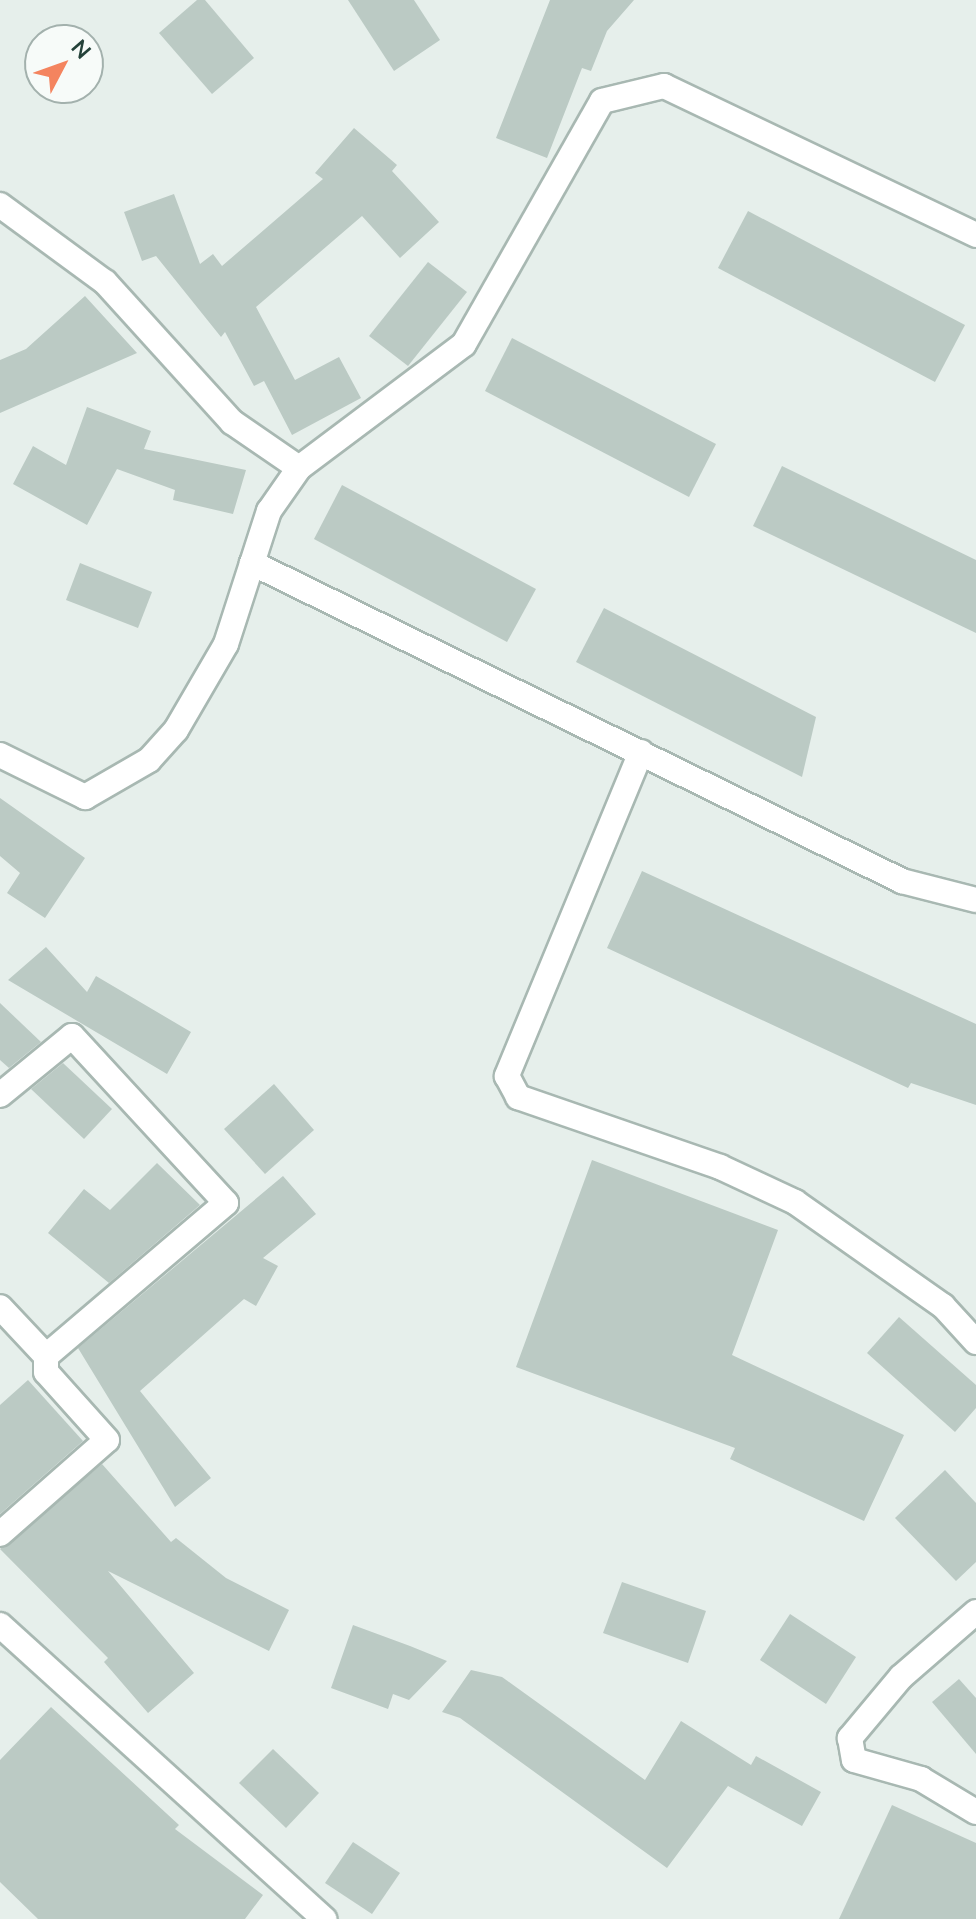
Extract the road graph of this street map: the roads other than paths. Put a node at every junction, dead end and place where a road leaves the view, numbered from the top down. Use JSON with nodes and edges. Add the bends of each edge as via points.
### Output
{"nodes":[{"id":1,"x":0,"y":205,"type":"edge"},
{"id":2,"x":976,"y":235,"type":"edge"},
{"id":3,"x":299,"y":468,"type":"junction"},
{"id":4,"x":252,"y":563,"type":"junction"},
{"id":5,"x":641,"y":752,"type":"junction"},
{"id":6,"x":0,"y":755,"type":"edge"},
{"id":7,"x":976,"y":900,"type":"edge"},
{"id":8,"x":0,"y":1095,"type":"edge"},
{"id":9,"x":0,"y":1307,"type":"edge"},
{"id":10,"x":976,"y":1342,"type":"edge"},
{"id":11,"x":46,"y":1356,"type":"junction"},
{"id":12,"x":0,"y":1534,"type":"edge"},
{"id":13,"x":976,"y":1612,"type":"edge"},
{"id":14,"x":0,"y":1625,"type":"edge"},
{"id":15,"x":976,"y":1812,"type":"edge"},
{"id":16,"x":324,"y":1919,"type":"edge"}],
"edges":[{"from":1,"to":3,"type":"street","via":[[105,282],[232,422]]},
{"from":2,"to":3,"type":"street","via":[[664,86],[602,101],[464,344]]},
{"from":3,"to":4,"type":"street","via":[[269,511]]},
{"from":4,"to":5,"type":"street"},
{"from":4,"to":6,"type":"street","via":[[226,644],[176,730],[149,760],[85,797]]},
{"from":5,"to":7,"type":"street","via":[[902,881]]},
{"from":5,"to":10,"type":"street","via":[[507,1076],[518,1097],[720,1167],[795,1202],[919,1286]]},
{"from":8,"to":11,"type":"street","via":[[72,1036],[226,1203]]},
{"from":9,"to":11,"type":"street"},
{"from":11,"to":12,"type":"street","via":[[46,1372],[107,1440]]},
{"from":13,"to":15,"type":"street","via":[[901,1677],[850,1738],[854,1760],[921,1779]]},
{"from":14,"to":16,"type":"street"}]}
